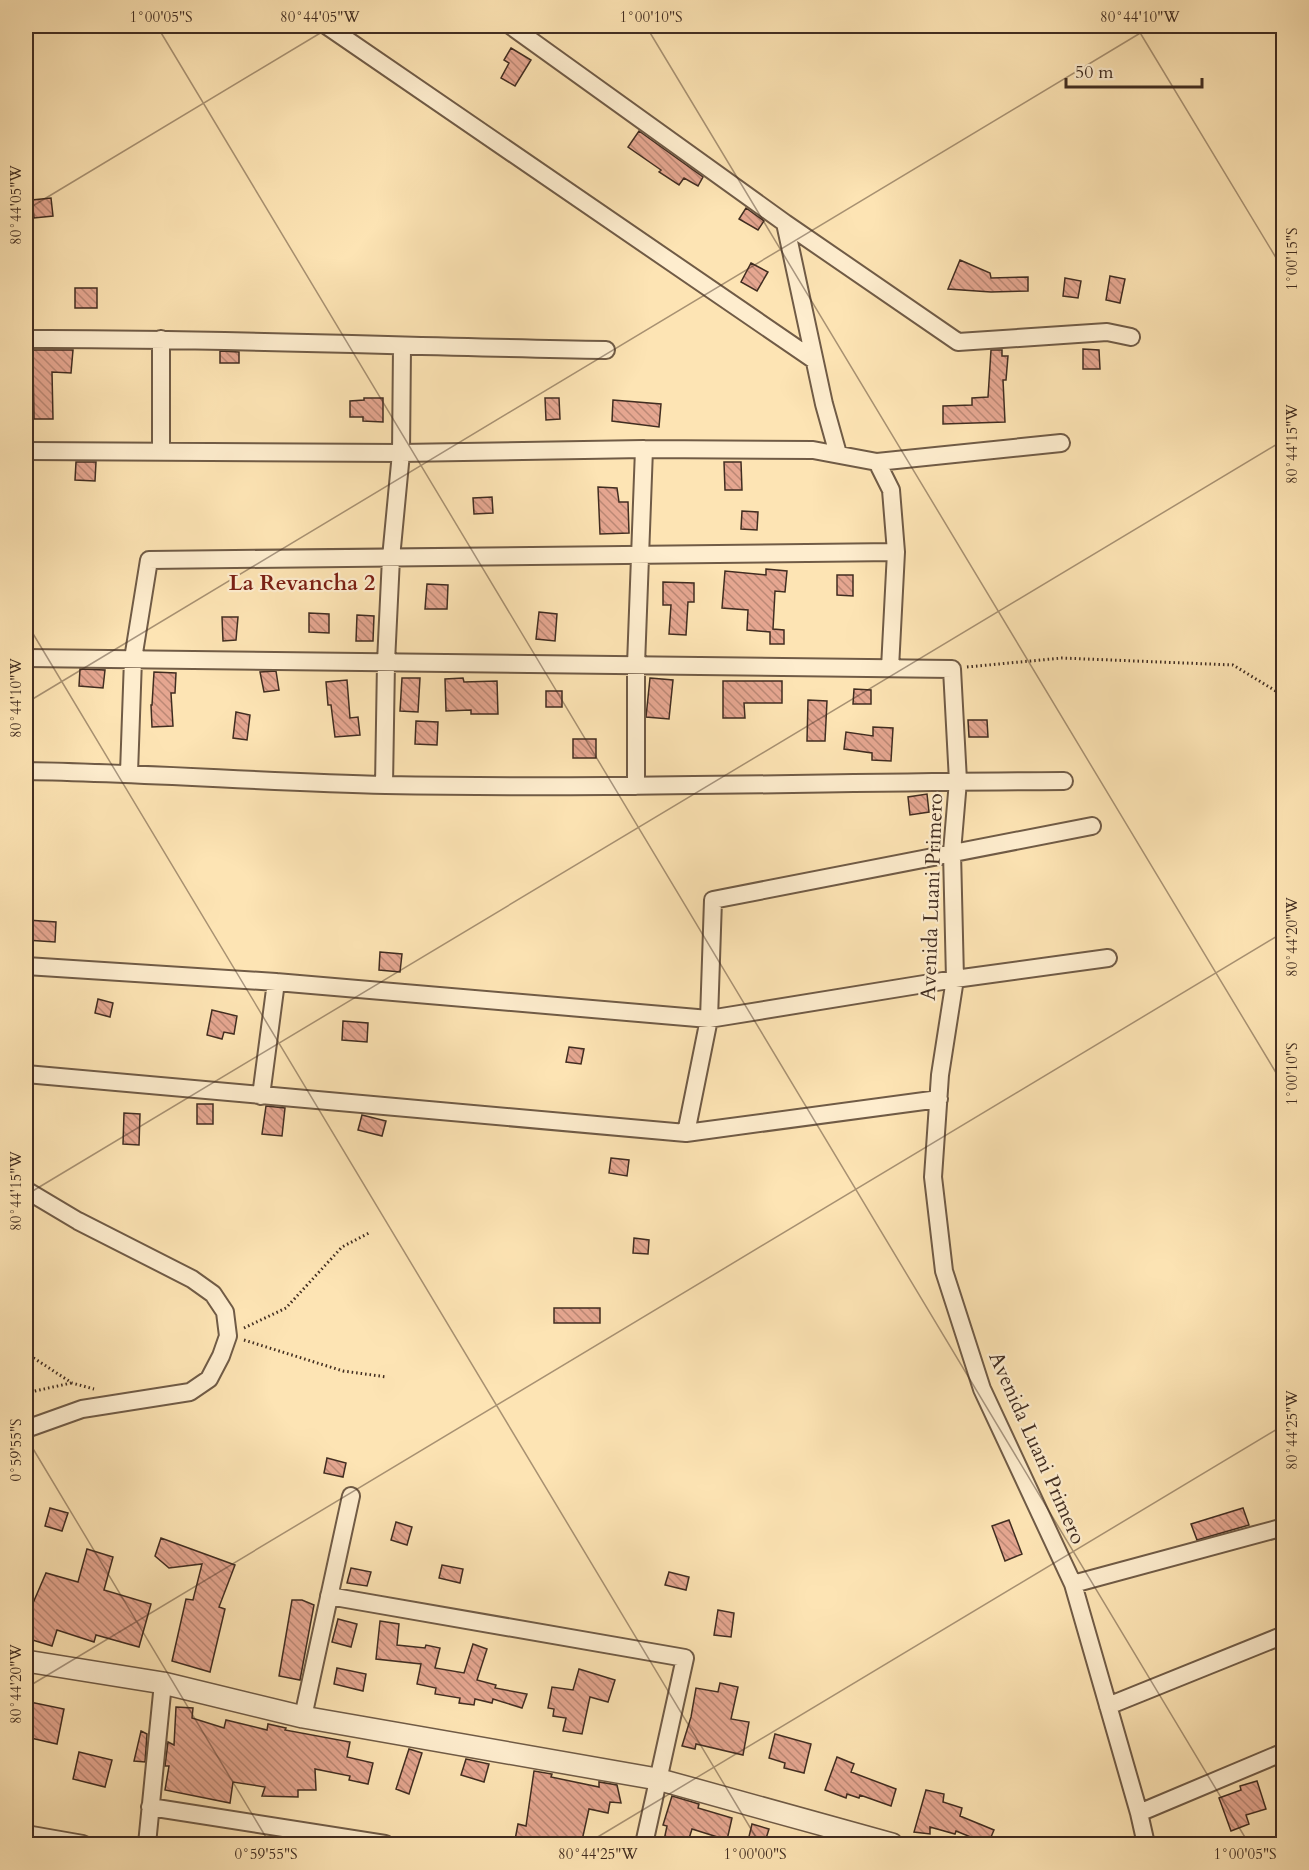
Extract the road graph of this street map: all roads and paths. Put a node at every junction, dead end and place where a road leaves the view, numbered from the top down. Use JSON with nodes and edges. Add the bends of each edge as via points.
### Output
{"nodes":[{"id":1,"x":327,"y":26,"type":"edge"},
{"id":2,"x":511,"y":26,"type":"edge"},
{"id":3,"x":785,"y":223,"type":"junction"},
{"id":4,"x":1131,"y":337,"type":"dead end"},
{"id":5,"x":26,"y":339,"type":"edge"},
{"id":6,"x":161,"y":339,"type":"junction"},
{"id":7,"x":402,"y":347,"type":"junction"},
{"id":8,"x":606,"y":350,"type":"dead end"},
{"id":9,"x":814,"y":360,"type":"junction"},
{"id":10,"x":1060,"y":443,"type":"dead end"},
{"id":11,"x":644,"y":449,"type":"junction"},
{"id":12,"x":26,"y":451,"type":"edge"},
{"id":13,"x":161,"y":451,"type":"junction"},
{"id":14,"x":401,"y":453,"type":"junction"},
{"id":15,"x":838,"y":454,"type":"junction"},
{"id":16,"x":877,"y":462,"type":"junction"},
{"id":17,"x":896,"y":552,"type":"junction"},
{"id":18,"x":640,"y":555,"type":"junction"},
{"id":19,"x":391,"y":558,"type":"junction"},
{"id":20,"x":26,"y":658,"type":"edge"},
{"id":21,"x":133,"y":659,"type":"junction"},
{"id":22,"x":386,"y":662,"type":"junction"},
{"id":23,"x":636,"y":665,"type":"junction"},
{"id":24,"x":890,"y":668,"type":"junction"},
{"id":25,"x":952,"y":669,"type":"junction"},
{"id":26,"x":1284,"y":696,"type":"edge"},
{"id":27,"x":26,"y":771,"type":"edge"},
{"id":28,"x":129,"y":773,"type":"junction"},
{"id":29,"x":1064,"y":781,"type":"dead end"},
{"id":30,"x":958,"y":782,"type":"junction"},
{"id":31,"x":384,"y":785,"type":"junction"},
{"id":32,"x":636,"y":786,"type":"junction"},
{"id":33,"x":1092,"y":826,"type":"dead end"},
{"id":34,"x":952,"y":852,"type":"junction"},
{"id":35,"x":1108,"y":958,"type":"dead end"},
{"id":36,"x":26,"y":966,"type":"edge"},
{"id":37,"x":955,"y":979,"type":"junction"},
{"id":38,"x":276,"y":982,"type":"junction"},
{"id":39,"x":709,"y":1019,"type":"junction"},
{"id":40,"x":26,"y":1074,"type":"edge"},
{"id":41,"x":261,"y":1096,"type":"junction"},
{"id":42,"x":939,"y":1099,"type":"junction"},
{"id":43,"x":686,"y":1133,"type":"junction"},
{"id":44,"x":26,"y":1190,"type":"edge"},
{"id":45,"x":369,"y":1233,"type":"dead end"},
{"id":46,"x":228,"y":1336,"type":"junction"},
{"id":47,"x":26,"y":1353,"type":"edge"},
{"id":48,"x":387,"y":1377,"type":"dead end"},
{"id":49,"x":72,"y":1383,"type":"junction"},
{"id":50,"x":96,"y":1389,"type":"dead end"},
{"id":51,"x":26,"y":1393,"type":"edge"},
{"id":52,"x":26,"y":1429,"type":"edge"},
{"id":53,"x":351,"y":1496,"type":"dead end"},
{"id":54,"x":1284,"y":1527,"type":"edge"},
{"id":55,"x":1073,"y":1584,"type":"junction"},
{"id":56,"x":328,"y":1596,"type":"junction"},
{"id":57,"x":1284,"y":1635,"type":"edge"},
{"id":58,"x":26,"y":1661,"type":"edge"},
{"id":59,"x":163,"y":1683,"type":"junction"},
{"id":60,"x":1108,"y":1706,"type":"junction"},
{"id":61,"x":303,"y":1717,"type":"junction"},
{"id":62,"x":1284,"y":1752,"type":"edge"},
{"id":63,"x":657,"y":1779,"type":"junction"},
{"id":64,"x":150,"y":1807,"type":"junction"},
{"id":65,"x":1139,"y":1813,"type":"junction"},
{"id":66,"x":26,"y":1834,"type":"edge"},
{"id":67,"x":83,"y":1845,"type":"edge"},
{"id":68,"x":147,"y":1845,"type":"edge"},
{"id":69,"x":385,"y":1845,"type":"edge"},
{"id":70,"x":644,"y":1845,"type":"edge"},
{"id":71,"x":892,"y":1845,"type":"edge"},
{"id":72,"x":1146,"y":1845,"type":"edge"}],
"edges":[{"from":1,"to":9,"type":"street"},
{"from":2,"to":3,"type":"street"},
{"from":3,"to":4,"type":"street","via":[[958,342],[1107,332]]},
{"from":3,"to":9,"type":"street"},
{"from":5,"to":6,"type":"street"},
{"from":6,"to":7,"type":"street"},
{"from":6,"to":13,"type":"street"},
{"from":7,"to":8,"type":"street"},
{"from":7,"to":14,"type":"street"},
{"from":9,"to":15,"type":"street"},
{"from":10,"to":16,"type":"street"},
{"from":11,"to":14,"type":"street"},
{"from":11,"to":15,"type":"street","via":[[813,450]]},
{"from":11,"to":18,"type":"street"},
{"from":12,"to":13,"type":"street"},
{"from":13,"to":14,"type":"street"},
{"from":14,"to":19,"type":"street"},
{"from":15,"to":16,"type":"street"},
{"from":16,"to":17,"type":"street","via":[[891,490]]},
{"from":17,"to":18,"type":"street"},
{"from":17,"to":24,"type":"street"},
{"from":18,"to":19,"type":"street"},
{"from":18,"to":23,"type":"street"},
{"from":19,"to":21,"type":"street","via":[[149,560]]},
{"from":19,"to":22,"type":"street"},
{"from":20,"to":21,"type":"street"},
{"from":21,"to":22,"type":"street"},
{"from":21,"to":28,"type":"street"},
{"from":22,"to":23,"type":"street"},
{"from":22,"to":31,"type":"street"},
{"from":23,"to":24,"type":"street"},
{"from":23,"to":32,"type":"street"},
{"from":24,"to":25,"type":"street"},
{"from":25,"to":26,"type":"path","via":[[1062,658],[1233,665]]},
{"from":25,"to":30,"type":"street","name":"Avenida Luani Primero"},
{"from":27,"to":28,"type":"street"},
{"from":28,"to":31,"type":"street"},
{"from":29,"to":30,"type":"street"},
{"from":30,"to":32,"type":"street"},
{"from":30,"to":34,"type":"street","name":"Avenida Luani Primero"},
{"from":31,"to":32,"type":"street"},
{"from":33,"to":34,"type":"street"},
{"from":34,"to":37,"type":"street","name":"Avenida Luani Primero"},
{"from":34,"to":39,"type":"street","via":[[713,900]]},
{"from":35,"to":37,"type":"street"},
{"from":36,"to":38,"type":"street"},
{"from":37,"to":39,"type":"street"},
{"from":37,"to":42,"type":"street","name":"Avenida Luani Primero"},
{"from":38,"to":39,"type":"street"},
{"from":38,"to":41,"type":"street"},
{"from":39,"to":43,"type":"street"},
{"from":40,"to":41,"type":"street"},
{"from":41,"to":43,"type":"street"},
{"from":42,"to":43,"type":"street"},
{"from":42,"to":55,"type":"street","name":"Avenida Luani Primero","via":[[933,1177],[944,1271],[982,1389]]},
{"from":44,"to":46,"type":"street","via":[[213,1294],[225,1312]]},
{"from":45,"to":46,"type":"path","via":[[342,1247],[286,1308]]},
{"from":46,"to":48,"type":"path","via":[[343,1371]]},
{"from":46,"to":52,"type":"street","via":[[209,1379],[190,1392],[82,1410]]},
{"from":47,"to":49,"type":"path"},
{"from":49,"to":50,"type":"path"},
{"from":49,"to":51,"type":"path"},
{"from":53,"to":56,"type":"street"},
{"from":54,"to":55,"type":"street"},
{"from":55,"to":60,"type":"street","name":"Avenida Luani Primero"},
{"from":56,"to":61,"type":"street"},
{"from":56,"to":63,"type":"street","via":[[685,1658]]},
{"from":57,"to":60,"type":"street"},
{"from":58,"to":59,"type":"street"},
{"from":59,"to":61,"type":"street"},
{"from":59,"to":64,"type":"street"},
{"from":60,"to":65,"type":"street","name":"Avenida Luani Primero"},
{"from":61,"to":63,"type":"street"},
{"from":62,"to":65,"type":"street"},
{"from":63,"to":70,"type":"street"},
{"from":63,"to":71,"type":"street"},
{"from":64,"to":68,"type":"street"},
{"from":64,"to":69,"type":"street"},
{"from":65,"to":72,"type":"street","name":"Avenida Luani Primero"},
{"from":66,"to":67,"type":"street"}]}
